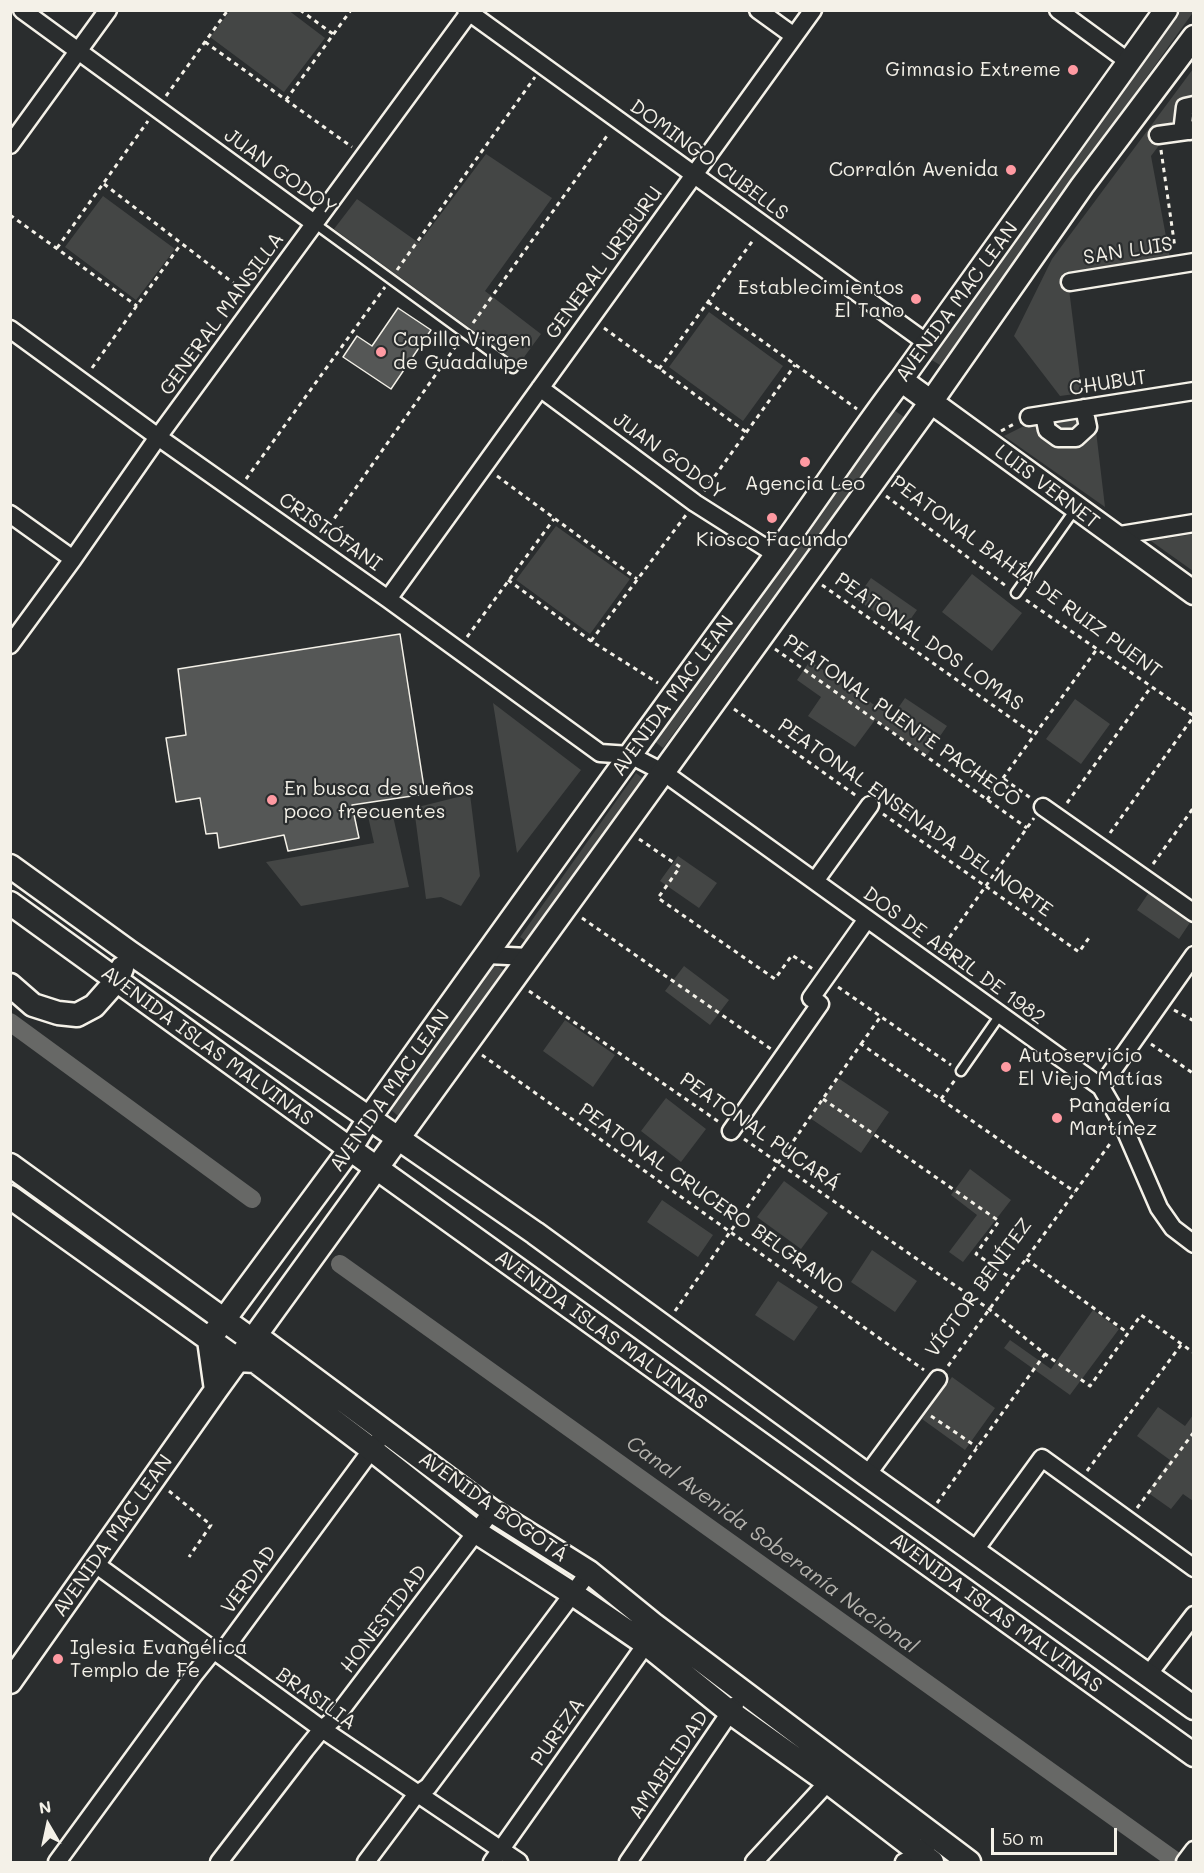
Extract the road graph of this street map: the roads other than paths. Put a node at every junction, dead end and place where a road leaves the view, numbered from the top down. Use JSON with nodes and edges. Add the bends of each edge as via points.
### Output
{"nodes":[{"id":1,"x":22,"y":10,"type":"edge"},
{"id":2,"x":108,"y":10,"type":"edge"},
{"id":3,"x":759,"y":10,"type":"edge"},
{"id":4,"x":813,"y":10,"type":"edge"},
{"id":5,"x":1058,"y":10,"type":"edge"},
{"id":6,"x":1166,"y":10,"type":"edge"},
{"id":7,"x":468,"y":11,"type":"edge"},
{"id":8,"x":794,"y":36,"type":"junction"},
{"id":9,"x":1194,"y":37,"type":"edge"},
{"id":10,"x":78,"y":51,"type":"junction"},
{"id":11,"x":1129,"y":62,"type":"junction"},
{"id":12,"x":1194,"y":105,"type":"edge"},
{"id":13,"x":1192,"y":130,"type":"edge"},
{"id":14,"x":1158,"y":135,"type":"road end"},
{"id":15,"x":10,"y":145,"type":"edge"},
{"id":16,"x":694,"y":175,"type":"junction"},
{"id":17,"x":314,"y":223,"type":"junction"},
{"id":18,"x":1185,"y":263,"type":"edge"},
{"id":19,"x":1070,"y":282,"type":"dead end"},
{"id":20,"x":10,"y":329,"type":"edge"},
{"id":21,"x":927,"y":343,"type":"junction"},
{"id":22,"x":513,"y":368,"type":"dead end"},
{"id":23,"x":901,"y":380,"type":"junction"},
{"id":24,"x":540,"y":388,"type":"junction"},
{"id":25,"x":1194,"y":391,"type":"edge"},
{"id":26,"x":932,"y":402,"type":"junction"},
{"id":27,"x":1084,"y":408,"type":"junction"},
{"id":28,"x":158,"y":437,"type":"junction"},
{"id":29,"x":1076,"y":508,"type":"junction"},
{"id":30,"x":10,"y":514,"type":"edge"},
{"id":31,"x":1194,"y":523,"type":"edge"},
{"id":32,"x":1114,"y":536,"type":"junction"},
{"id":33,"x":777,"y":555,"type":"junction"},
{"id":34,"x":73,"y":560,"type":"junction"},
{"id":35,"x":1016,"y":593,"type":"road end"},
{"id":36,"x":1194,"y":593,"type":"edge"},
{"id":37,"x":388,"y":599,"type":"junction"},
{"id":38,"x":10,"y":645,"type":"edge"},
{"id":39,"x":630,"y":755,"type":"junction"},
{"id":40,"x":663,"y":772,"type":"junction"},
{"id":41,"x":870,"y":805,"type":"road end"},
{"id":42,"x":1043,"y":807,"type":"road end"},
{"id":43,"x":10,"y":866,"type":"edge"},
{"id":44,"x":815,"y":881,"type":"junction"},
{"id":45,"x":10,"y":903,"type":"edge"},
{"id":46,"x":1194,"y":913,"type":"edge"},
{"id":47,"x":867,"y":919,"type":"junction"},
{"id":48,"x":129,"y":952,"type":"junction"},
{"id":49,"x":487,"y":955,"type":"junction"},
{"id":50,"x":1194,"y":955,"type":"edge"},
{"id":51,"x":529,"y":957,"type":"junction"},
{"id":52,"x":117,"y":980,"type":"junction"},
{"id":53,"x":10,"y":985,"type":"edge"},
{"id":54,"x":1000,"y":1015,"type":"junction"},
{"id":55,"x":961,"y":1071,"type":"road end"},
{"id":56,"x":1101,"y":1087,"type":"junction"},
{"id":57,"x":370,"y":1117,"type":"junction"},
{"id":58,"x":731,"y":1131,"type":"road end"},
{"id":59,"x":398,"y":1137,"type":"junction"},
{"id":60,"x":350,"y":1149,"type":"junction"},
{"id":61,"x":10,"y":1165,"type":"edge"},
{"id":62,"x":377,"y":1168,"type":"junction"},
{"id":63,"x":10,"y":1197,"type":"edge"},
{"id":64,"x":1194,"y":1244,"type":"edge"},
{"id":65,"x":224,"y":1319,"type":"junction"},
{"id":66,"x":208,"y":1340,"type":"junction"},
{"id":67,"x":252,"y":1340,"type":"junction"},
{"id":68,"x":238,"y":1360,"type":"junction"},
{"id":69,"x":938,"y":1379,"type":"road end"},
{"id":70,"x":216,"y":1390,"type":"junction"},
{"id":71,"x":378,"y":1440,"type":"junction"},
{"id":72,"x":867,"y":1475,"type":"junction"},
{"id":73,"x":492,"y":1511,"type":"junction"},
{"id":74,"x":476,"y":1532,"type":"junction"},
{"id":75,"x":975,"y":1550,"type":"junction"},
{"id":76,"x":94,"y":1563,"type":"junction"},
{"id":77,"x":1194,"y":1568,"type":"edge"},
{"id":78,"x":589,"y":1572,"type":"junction"},
{"id":79,"x":573,"y":1594,"type":"junction"},
{"id":80,"x":1194,"y":1615,"type":"edge"},
{"id":81,"x":650,"y":1634,"type":"junction"},
{"id":82,"x":213,"y":1651,"type":"junction"},
{"id":83,"x":1148,"y":1675,"type":"junction"},
{"id":84,"x":10,"y":1682,"type":"edge"},
{"id":85,"x":745,"y":1691,"type":"junction"},
{"id":86,"x":1194,"y":1708,"type":"edge"},
{"id":87,"x":730,"y":1712,"type":"junction"},
{"id":88,"x":322,"y":1729,"type":"junction"},
{"id":89,"x":1194,"y":1755,"type":"edge"},
{"id":90,"x":828,"y":1782,"type":"junction"},
{"id":91,"x":416,"y":1795,"type":"junction"},
{"id":92,"x":1193,"y":1851,"type":"edge"},
{"id":93,"x":923,"y":1854,"type":"edge"},
{"id":94,"x":497,"y":1857,"type":"edge"},
{"id":95,"x":57,"y":1863,"type":"edge"},
{"id":96,"x":219,"y":1863,"type":"edge"},
{"id":97,"x":366,"y":1863,"type":"edge"},
{"id":98,"x":519,"y":1863,"type":"edge"},
{"id":99,"x":628,"y":1863,"type":"edge"},
{"id":100,"x":754,"y":1863,"type":"edge"},
{"id":101,"x":969,"y":1863,"type":"edge"},
{"id":102,"x":1185,"y":1863,"type":"edge"}],
"edges":[{"from":1,"to":10,"type":"street","name":"JUAN GODOY"},
{"from":2,"to":10,"type":"street"},
{"from":3,"to":8,"type":"street"},
{"from":4,"to":8,"type":"street","name":"GENERAL URIBURU"},
{"from":5,"to":11,"type":"street"},
{"from":6,"to":11,"type":"main road","name":"AVENIDA MAC LEAN"},
{"from":7,"to":16,"type":"street","name":"DOMINGO CUBELLS"},
{"from":7,"to":17,"type":"street","name":"GENERAL MANSILLA"},
{"from":8,"to":16,"type":"street","name":"GENERAL URIBURU"},
{"from":9,"to":26,"type":"main road","name":"AVENIDA MAC LEAN","via":[[1082,186]]},
{"from":10,"to":15,"type":"street"},
{"from":10,"to":17,"type":"street","name":"JUAN GODOY"},
{"from":11,"to":21,"type":"main road","name":"AVENIDA MAC LEAN"},
{"from":12,"to":13,"type":"street","via":[[1185,107],[1183,124]]},
{"from":13,"to":14,"type":"street"},
{"from":16,"to":21,"type":"street","name":"DOMINGO CUBELLS"},
{"from":16,"to":24,"type":"street","name":"GENERAL URIBURU"},
{"from":17,"to":22,"type":"lane","name":"JUAN GODOY"},
{"from":17,"to":28,"type":"street","name":"GENERAL MANSILLA"},
{"from":18,"to":19,"type":"street","name":"SAN LUIS"},
{"from":20,"to":28,"type":"street","name":"CRISTÓFANI"},
{"from":21,"to":23,"type":"main road","name":"AVENIDA MAC LEAN"},
{"from":23,"to":26,"type":"main road","name":"LUIS VERNET"},
{"from":23,"to":33,"type":"main road","name":"AVENIDA MAC LEAN"},
{"from":24,"to":33,"type":"street","name":"JUAN GODOY","via":[[695,503]]},
{"from":24,"to":37,"type":"street","name":"GENERAL URIBURU"},
{"from":25,"to":27,"type":"street","name":"CHUBUT"},
{"from":26,"to":29,"type":"main road","name":"LUIS VERNET"},
{"from":26,"to":40,"type":"main road","name":"AVENIDA MAC LEAN"},
{"from":27,"to":27,"type":"street","name":"CHUBUT","via":[[1036,416],[1058,438],[1076,438],[1088,427]]},
{"from":28,"to":34,"type":"street","name":"GENERAL MANSILLA"},
{"from":28,"to":37,"type":"street","name":"CRISTÓFANI"},
{"from":29,"to":32,"type":"main road","name":"LUIS VERNET"},
{"from":29,"to":35,"type":"lane"},
{"from":30,"to":34,"type":"street"},
{"from":31,"to":32,"type":"street"},
{"from":32,"to":36,"type":"main road","name":"LUIS VERNET"},
{"from":33,"to":39,"type":"main road","name":"AVENIDA MAC LEAN"},
{"from":34,"to":38,"type":"street","name":"GENERAL MANSILLA"},
{"from":37,"to":39,"type":"street","name":"CRISTÓFANI","via":[[600,753]]},
{"from":39,"to":40,"type":"street","name":"DOS DE ABRIL DE 1982"},
{"from":39,"to":49,"type":"main road","name":"AVENIDA MAC LEAN"},
{"from":40,"to":44,"type":"street","name":"DOS DE ABRIL DE 1982"},
{"from":40,"to":51,"type":"main road","name":"AVENIDA MAC LEAN"},
{"from":41,"to":44,"type":"street"},
{"from":42,"to":46,"type":"street"},
{"from":43,"to":48,"type":"main road","name":"AVENIDA ISLAS MALVINAS"},
{"from":44,"to":47,"type":"street","name":"DOS DE ABRIL DE 1982"},
{"from":45,"to":52,"type":"main road","name":"AVENIDA ISLAS MALVINAS"},
{"from":47,"to":54,"type":"street","name":"DOS DE ABRIL DE 1982"},
{"from":47,"to":58,"type":"street","via":[[811,998],[820,1004]]},
{"from":48,"to":52,"type":"main road"},
{"from":48,"to":57,"type":"main road","name":"AVENIDA ISLAS MALVINAS"},
{"from":49,"to":51,"type":"street"},
{"from":49,"to":57,"type":"main road","name":"AVENIDA MAC LEAN"},
{"from":50,"to":56,"type":"street"},
{"from":51,"to":59,"type":"main road","name":"AVENIDA MAC LEAN"},
{"from":52,"to":53,"type":"main road","via":[[94,1006],[77,1015],[33,1005]]},
{"from":52,"to":60,"type":"main road","name":"AVENIDA ISLAS MALVINAS"},
{"from":54,"to":55,"type":"lane"},
{"from":54,"to":56,"type":"street","name":"DOS DE ABRIL DE 1982"},
{"from":56,"to":64,"type":"street","name":"DOS DE ABRIL DE 1982","via":[[1123,1125],[1159,1208],[1173,1228]]},
{"from":57,"to":59,"type":"main road","name":"AVENIDA ISLAS MALVINAS"},
{"from":57,"to":60,"type":"main road","name":"AVENIDA MAC LEAN"},
{"from":59,"to":62,"type":"main road","name":"AVENIDA MAC LEAN"},
{"from":59,"to":72,"type":"main road","name":"AVENIDA ISLAS MALVINAS"},
{"from":60,"to":62,"type":"main road","name":"AVENIDA ISLAS MALVINAS"},
{"from":60,"to":65,"type":"main road","name":"AVENIDA MAC LEAN"},
{"from":61,"to":65,"type":"main road","name":"AVENIDA BOGOTÁ"},
{"from":62,"to":67,"type":"main road","name":"AVENIDA MAC LEAN"},
{"from":62,"to":89,"type":"main road","name":"AVENIDA ISLAS MALVINAS"},
{"from":63,"to":66,"type":"main road","name":"AVENIDA BOGOTÁ"},
{"from":65,"to":66,"type":"main road","name":"AVENIDA MAC LEAN"},
{"from":65,"to":67,"type":"main road","name":"AVENIDA BOGOTÁ"},
{"from":66,"to":68,"type":"main road","name":"AVENIDA BOGOTÁ"},
{"from":66,"to":70,"type":"main road"},
{"from":67,"to":68,"type":"main road","name":"AVENIDA MAC LEAN"},
{"from":67,"to":71,"type":"main road","name":"AVENIDA BOGOTÁ","via":[[262,1340]]},
{"from":68,"to":70,"type":"main road","name":"AVENIDA MAC LEAN"},
{"from":68,"to":71,"type":"main road","name":"AVENIDA BOGOTÁ","via":[[255,1361]]},
{"from":69,"to":72,"type":"street","name":"VÍCTOR BENÍTEZ"},
{"from":70,"to":76,"type":"main road","name":"AVENIDA MAC LEAN"},
{"from":71,"to":73,"type":"main road","name":"AVENIDA BOGOTÁ"},
{"from":71,"to":74,"type":"main road","name":"AVENIDA BOGOTÁ"},
{"from":71,"to":82,"type":"street","name":"VERDAD","via":[[224,1650]]},
{"from":72,"to":75,"type":"main road","name":"AVENIDA ISLAS MALVINAS"},
{"from":73,"to":74,"type":"street","name":"HONESTIDAD"},
{"from":73,"to":78,"type":"main road","name":"AVENIDA BOGOTÁ"},
{"from":74,"to":79,"type":"main road","name":"AVENIDA BOGOTÁ"},
{"from":74,"to":88,"type":"street","name":"HONESTIDAD","via":[[335,1718]]},
{"from":75,"to":77,"type":"street","via":[[1042,1458]]},
{"from":75,"to":83,"type":"main road","name":"AVENIDA ISLAS MALVINAS"},
{"from":76,"to":82,"type":"street","name":"BRASILIA"},
{"from":76,"to":84,"type":"main road","name":"AVENIDA MAC LEAN"},
{"from":78,"to":79,"type":"street"},
{"from":78,"to":81,"type":"main road","name":"AVENIDA BOGOTÁ"},
{"from":79,"to":81,"type":"main road","name":"AVENIDA BOGOTÁ"},
{"from":79,"to":91,"type":"street","via":[[428,1787]]},
{"from":80,"to":83,"type":"street"},
{"from":81,"to":85,"type":"main road","name":"AVENIDA BOGOTÁ"},
{"from":81,"to":87,"type":"main road","name":"AVENIDA BOGOTÁ"},
{"from":81,"to":94,"type":"street","name":"PUREZA"},
{"from":82,"to":88,"type":"street","name":"BRASILIA"},
{"from":82,"to":95,"type":"street","name":"VERDAD"},
{"from":83,"to":86,"type":"main road","name":"AVENIDA ISLAS MALVINAS"},
{"from":85,"to":87,"type":"street","name":"AMABILIDAD"},
{"from":85,"to":93,"type":"main road","name":"AVENIDA BOGOTÁ"},
{"from":87,"to":90,"type":"main road","name":"AVENIDA BOGOTÁ"},
{"from":87,"to":99,"type":"street","name":"AMABILIDAD"},
{"from":88,"to":91,"type":"street","name":"BRASILIA"},
{"from":88,"to":96,"type":"street","name":"HONESTIDAD"},
{"from":90,"to":93,"type":"main road","name":"AVENIDA BOGOTÁ"},
{"from":90,"to":100,"type":"street"},
{"from":91,"to":94,"type":"street","name":"BRASILIA"},
{"from":91,"to":97,"type":"street"},
{"from":92,"to":102,"type":"street"},
{"from":93,"to":101,"type":"main road","name":"AVENIDA BOGOTÁ"},
{"from":94,"to":98,"type":"street","name":"BRASILIA"}]}
